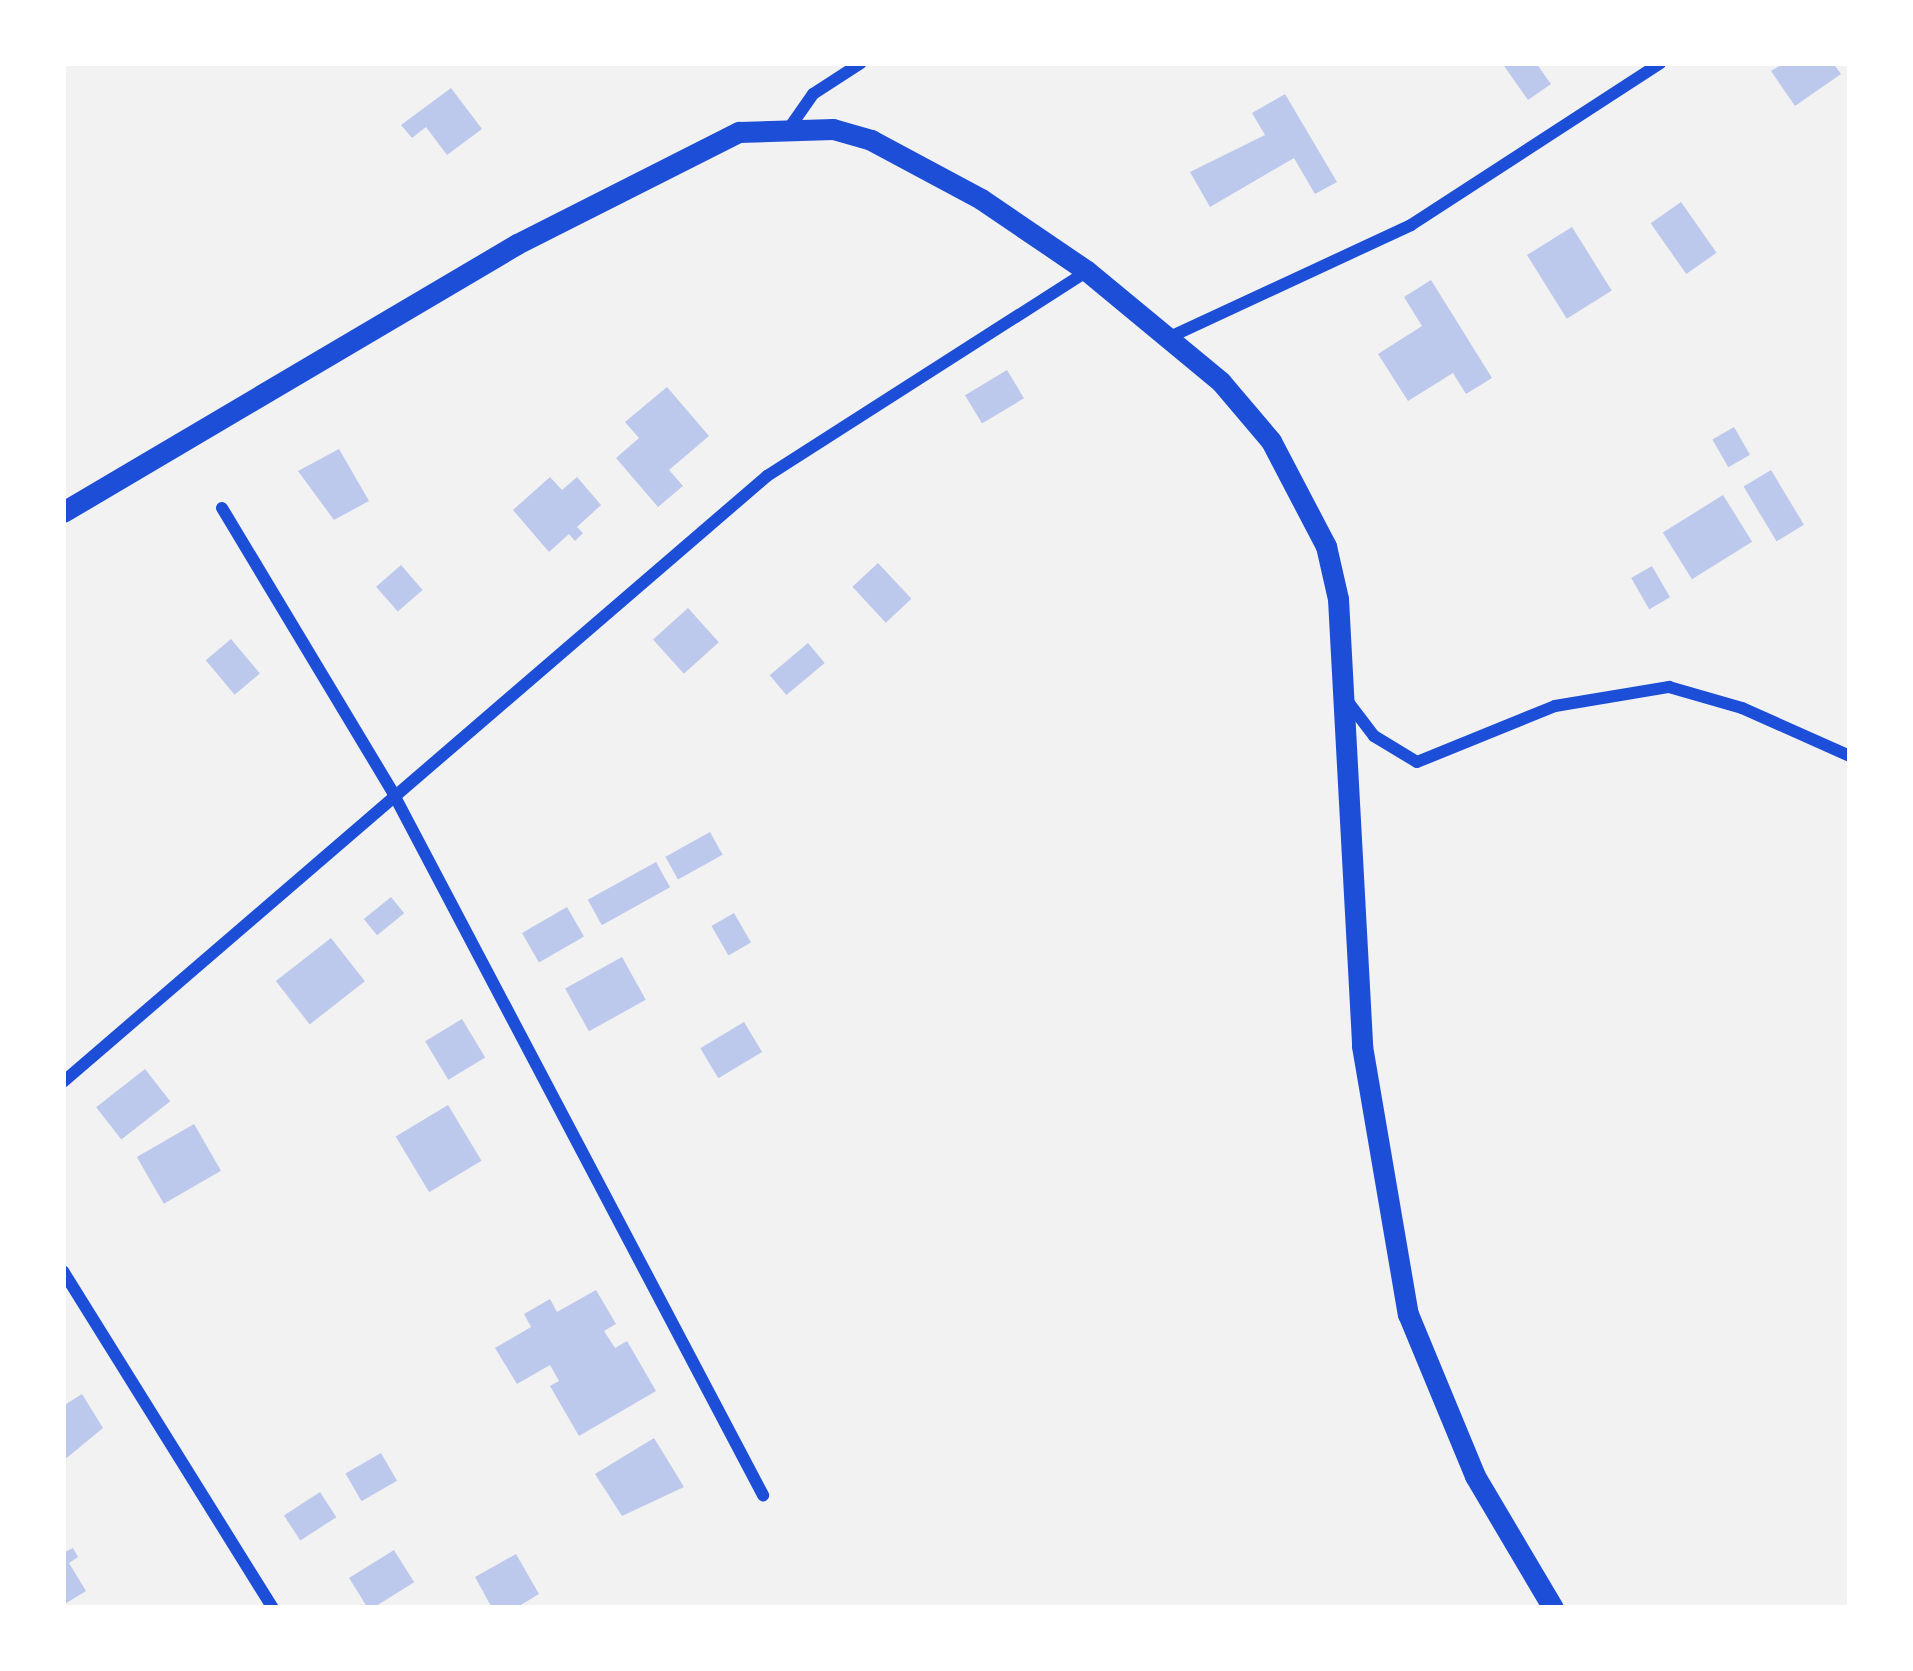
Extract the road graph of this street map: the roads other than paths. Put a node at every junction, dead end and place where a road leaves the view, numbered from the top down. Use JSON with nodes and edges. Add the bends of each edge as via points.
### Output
{"nodes":[{"id":1,"x":861,"y":63,"type":"edge"},
{"id":2,"x":1660,"y":63,"type":"edge"},
{"id":3,"x":790,"y":128,"type":"junction"},
{"id":4,"x":1087,"y":271,"type":"junction"},
{"id":5,"x":1170,"y":337,"type":"junction"},
{"id":6,"x":222,"y":508,"type":"dead end"},
{"id":7,"x":63,"y":512,"type":"edge"},
{"id":8,"x":1344,"y":697,"type":"junction"},
{"id":9,"x":1850,"y":756,"type":"edge"},
{"id":10,"x":393,"y":793,"type":"junction"},
{"id":11,"x":63,"y":1082,"type":"edge"},
{"id":12,"x":63,"y":1271,"type":"edge"},
{"id":13,"x":764,"y":1495,"type":"dead end"},
{"id":14,"x":273,"y":1608,"type":"edge"},
{"id":15,"x":1553,"y":1608,"type":"edge"}],
"edges":[{"from":1,"to":3,"type":"street","via":[[813,94]]},
{"from":2,"to":5,"type":"street","via":[[1412,225]]},
{"from":3,"to":4,"type":"street","via":[[871,140],[981,199]]},
{"from":3,"to":7,"type":"street","via":[[739,132],[537,233]]},
{"from":4,"to":5,"type":"street"},
{"from":4,"to":10,"type":"street","via":[[766,476]]},
{"from":5,"to":8,"type":"street","via":[[1221,382],[1303,491],[1338,599]]},
{"from":6,"to":10,"type":"street"},
{"from":8,"to":9,"type":"street","via":[[1373,736],[1417,762],[1555,706],[1669,687],[1742,708]]},
{"from":8,"to":15,"type":"street","via":[[1362,1046],[1408,1314],[1474,1476]]},
{"from":10,"to":11,"type":"street"},
{"from":10,"to":13,"type":"street"},
{"from":12,"to":14,"type":"street"}]}
